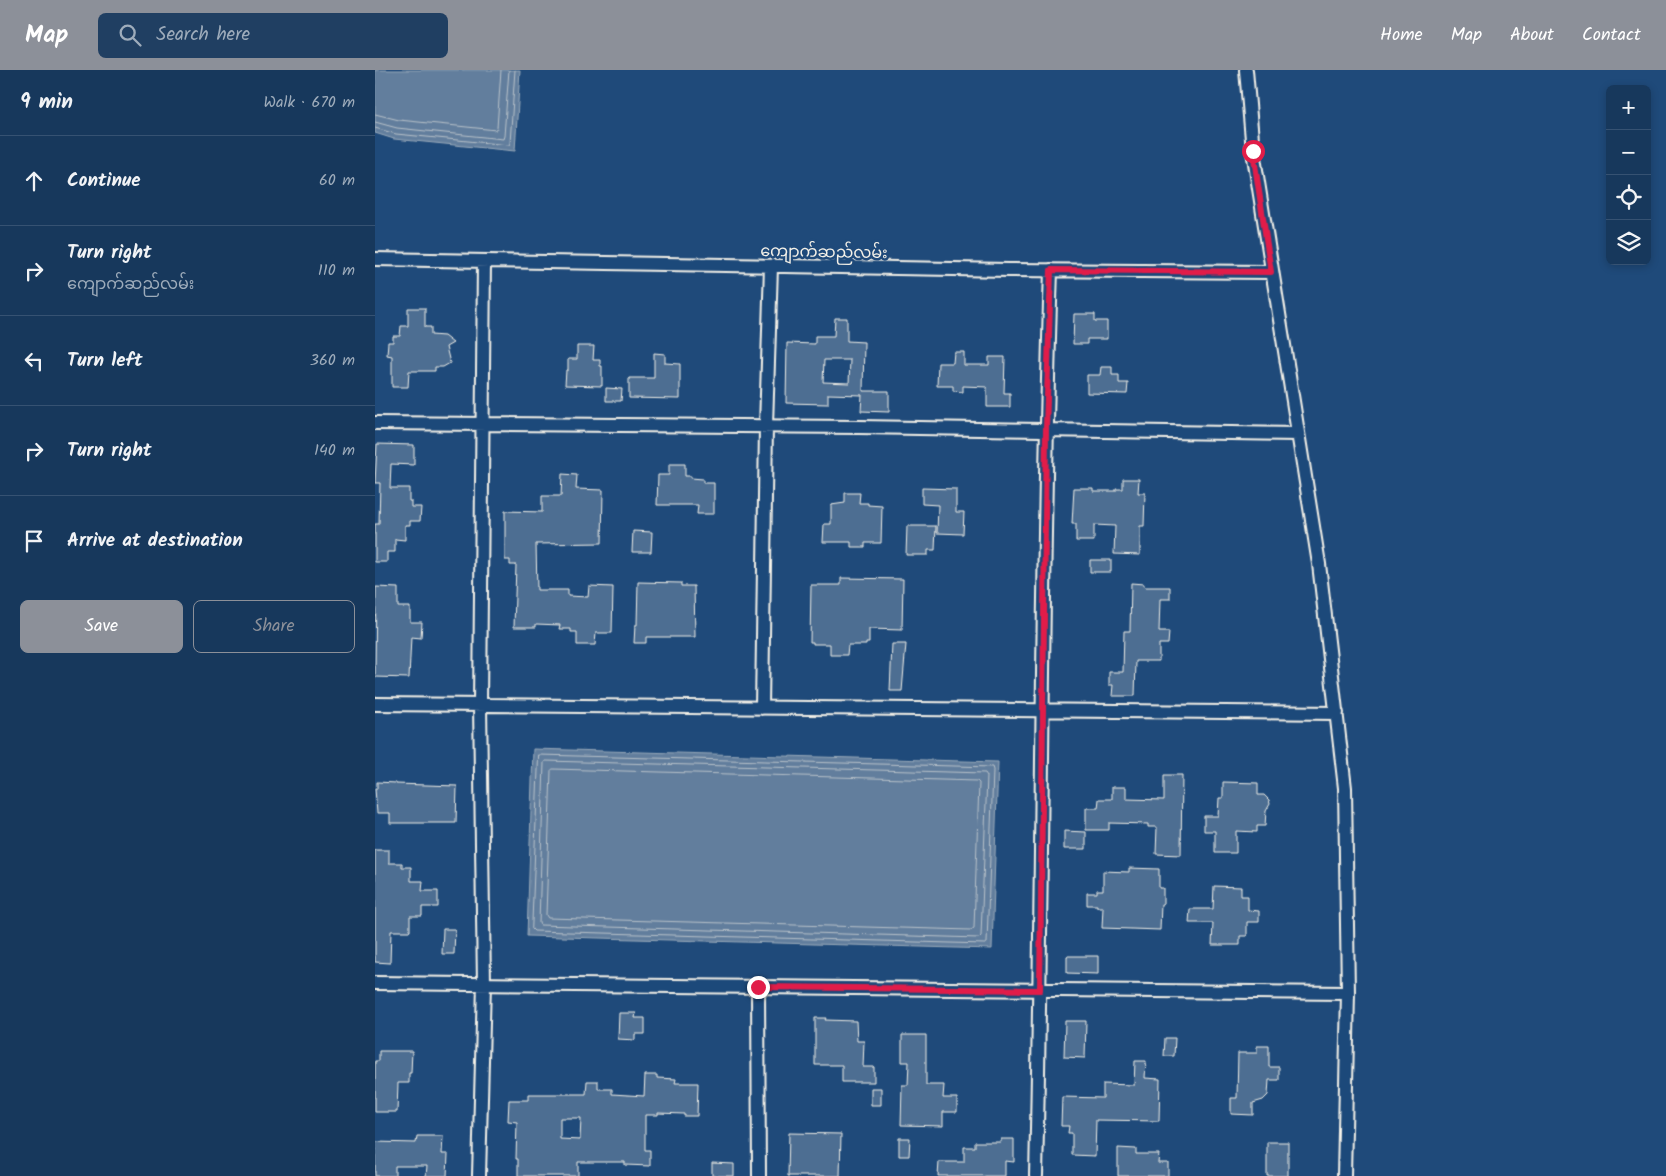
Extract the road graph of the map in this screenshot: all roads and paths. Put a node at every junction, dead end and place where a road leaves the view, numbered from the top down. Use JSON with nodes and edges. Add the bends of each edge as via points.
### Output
{"nodes":[{"id":1,"x":1246,"y":70,"type":"edge"},
{"id":2,"x":375,"y":259,"type":"edge"},
{"id":3,"x":484,"y":261,"type":"junction"},
{"id":4,"x":771,"y":266,"type":"junction"},
{"id":5,"x":1051,"y":270,"type":"junction"},
{"id":6,"x":1271,"y":272,"type":"junction"},
{"id":7,"x":375,"y":423,"type":"edge"},
{"id":8,"x":483,"y":424,"type":"junction"},
{"id":9,"x":766,"y":426,"type":"junction"},
{"id":10,"x":1046,"y":430,"type":"junction"},
{"id":11,"x":1298,"y":434,"type":"junction"},
{"id":12,"x":375,"y":704,"type":"edge"},
{"id":13,"x":480,"y":705,"type":"junction"},
{"id":14,"x":762,"y":708,"type":"junction"},
{"id":15,"x":1043,"y":710,"type":"junction"},
{"id":16,"x":1337,"y":713,"type":"junction"},
{"id":17,"x":375,"y":983,"type":"edge"},
{"id":18,"x":484,"y":984,"type":"junction"},
{"id":19,"x":758,"y":987,"type":"junction"},
{"id":20,"x":1040,"y":990,"type":"junction"},
{"id":21,"x":1348,"y":993,"type":"junction"},
{"id":22,"x":479,"y":1176,"type":"edge"},
{"id":23,"x":759,"y":1176,"type":"edge"},
{"id":24,"x":1037,"y":1176,"type":"edge"},
{"id":25,"x":1344,"y":1176,"type":"edge"}],
"edges":[{"from":1,"to":6,"type":"street","via":[[1253,151]]},
{"from":2,"to":3,"type":"street","name":"ကျောက်ဆည်လမ်း"},
{"from":3,"to":4,"type":"street","name":"ကျောက်ဆည်လမ်း"},
{"from":3,"to":8,"type":"street"},
{"from":4,"to":5,"type":"street","name":"ကျောက်ဆည်လမ်း"},
{"from":4,"to":9,"type":"street"},
{"from":5,"to":6,"type":"street","name":"ကျောက်ဆည်လမ်း"},
{"from":5,"to":10,"type":"street"},
{"from":6,"to":11,"type":"street"},
{"from":7,"to":8,"type":"street"},
{"from":8,"to":9,"type":"street"},
{"from":8,"to":13,"type":"street"},
{"from":9,"to":10,"type":"street"},
{"from":9,"to":14,"type":"street"},
{"from":10,"to":11,"type":"street"},
{"from":10,"to":15,"type":"street"},
{"from":11,"to":16,"type":"street","via":[[1319,564]]},
{"from":12,"to":13,"type":"street"},
{"from":13,"to":14,"type":"street"},
{"from":13,"to":18,"type":"street"},
{"from":14,"to":15,"type":"street"},
{"from":15,"to":16,"type":"street"},
{"from":15,"to":20,"type":"street"},
{"from":16,"to":21,"type":"street","via":[[1345,788]]},
{"from":17,"to":18,"type":"street"},
{"from":18,"to":19,"type":"street"},
{"from":18,"to":22,"type":"street"},
{"from":19,"to":20,"type":"street"},
{"from":19,"to":23,"type":"street"},
{"from":20,"to":21,"type":"street"},
{"from":20,"to":24,"type":"street"},
{"from":21,"to":25,"type":"street"}]}
